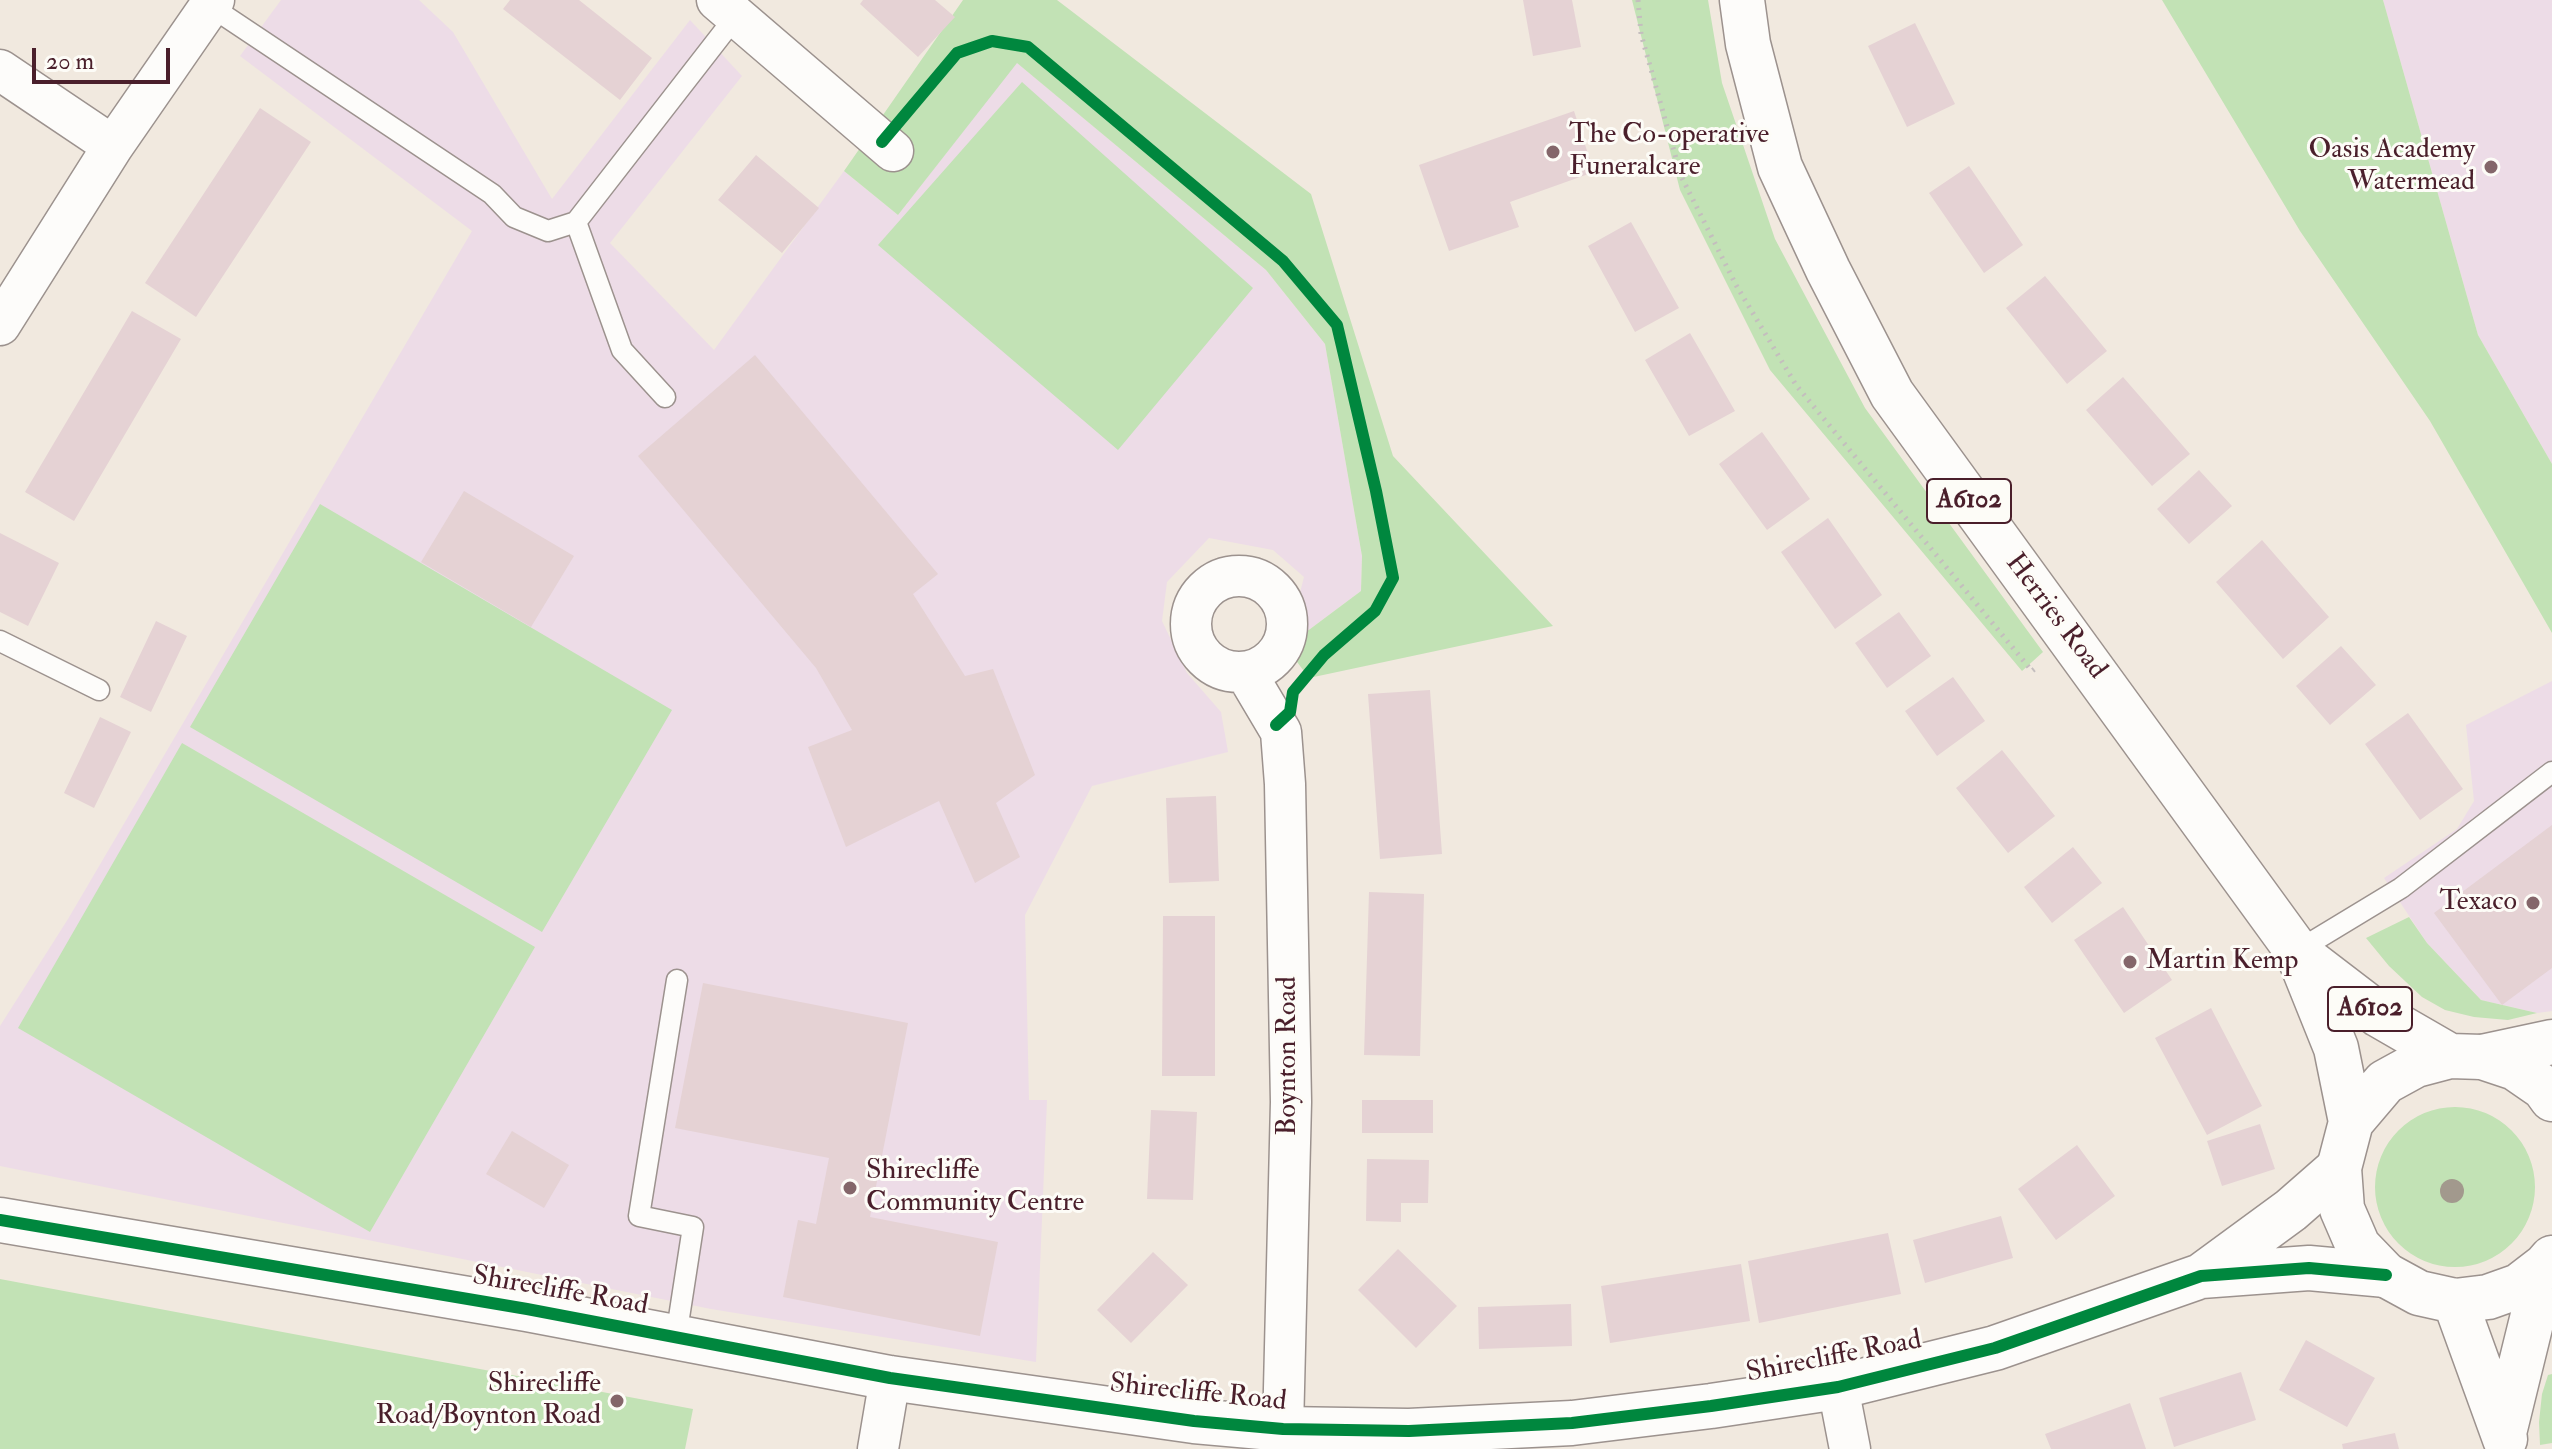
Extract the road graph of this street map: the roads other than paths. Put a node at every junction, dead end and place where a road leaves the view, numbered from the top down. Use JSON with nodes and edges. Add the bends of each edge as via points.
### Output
{"nodes":[{"id":1,"x":1742,"y":0,"type":"edge"},
{"id":2,"x":212,"y":3,"type":"edge"},
{"id":3,"x":726,"y":8,"type":"edge"},
{"id":4,"x":0,"y":70,"type":"edge"},
{"id":5,"x":113,"y":146,"type":"junction"},
{"id":6,"x":893,"y":151,"type":"dead end"},
{"id":7,"x":576,"y":222,"type":"junction"},
{"id":8,"x":0,"y":325,"type":"edge"},
{"id":9,"x":665,"y":397,"type":"dead end"},
{"id":10,"x":0,"y":641,"type":"edge"},
{"id":11,"x":1246,"y":673,"type":"dead end"},
{"id":12,"x":99,"y":690,"type":"dead end"},
{"id":13,"x":2552,"y":772,"type":"edge"},
{"id":14,"x":2297,"y":951,"type":"junction"},
{"id":15,"x":677,"y":980,"type":"dead end"},
{"id":16,"x":2552,"y":1042,"type":"edge"},
{"id":17,"x":2466,"y":1057,"type":"junction"},
{"id":18,"x":2552,"y":1099,"type":"edge"},
{"id":19,"x":2351,"y":1122,"type":"junction"},
{"id":20,"x":2339,"y":1168,"type":"junction"},
{"id":21,"x":0,"y":1220,"type":"edge"},
{"id":22,"x":2549,"y":1262,"type":"edge"},
{"id":23,"x":2386,"y":1275,"type":"junction"},
{"id":24,"x":2201,"y":1276,"type":"junction"},
{"id":25,"x":2455,"y":1301,"type":"junction"},
{"id":26,"x":676,"y":1337,"type":"junction"},
{"id":27,"x":890,"y":1378,"type":"junction"},
{"id":28,"x":1838,"y":1387,"type":"junction"},
{"id":29,"x":1285,"y":1439,"type":"edge"},
{"id":30,"x":2505,"y":1441,"type":"edge"},
{"id":31,"x":878,"y":1449,"type":"edge"},
{"id":32,"x":1850,"y":1449,"type":"edge"}],
"edges":[{"from":1,"to":14,"type":"street","name":"Herries Road","number":"A6102","via":[[1780,167],[1892,394]]},
{"from":2,"to":5,"type":"street"},
{"from":2,"to":7,"type":"lane","via":[[492,194],[514,217],[548,231]]},
{"from":3,"to":6,"type":"street"},
{"from":3,"to":7,"type":"lane"},
{"from":4,"to":5,"type":"street"},
{"from":5,"to":8,"type":"street"},
{"from":7,"to":9,"type":"lane","via":[[622,350]]},
{"from":10,"to":12,"type":"lane"},
{"from":11,"to":29,"type":"street","name":"Boynton Road","via":[[1281,732],[1285,784],[1291,1102]]},
{"from":13,"to":14,"type":"lane","via":[[2401,888]]},
{"from":14,"to":17,"type":"street","number":"A6102","via":[[2379,1015]]},
{"from":14,"to":19,"type":"street","number":"A6102","via":[[2336,1048]]},
{"from":15,"to":26,"type":"lane","via":[[639,1216],[693,1227]]},
{"from":16,"to":17,"type":"street"},
{"from":17,"to":18,"type":"street","number":"A6102","via":[[2515,1068]]},
{"from":17,"to":19,"type":"street","number":"A6102","via":[[2416,1065],[2385,1082]]},
{"from":19,"to":20,"type":"street","number":"A6102"},
{"from":20,"to":23,"type":"street","number":"A6102","via":[[2342,1209],[2358,1246]]},
{"from":20,"to":24,"type":"street","name":"Shirecliffe Road"},
{"from":21,"to":26,"type":"street","name":"Shirecliffe Road"},
{"from":22,"to":25,"type":"street","number":"A6102","via":[[2519,1286]]},
{"from":22,"to":30,"type":"street","number":"A6102"},
{"from":23,"to":24,"type":"street","name":"Shirecliffe Road","via":[[2309,1268]]},
{"from":23,"to":25,"type":"street","number":"A6102","via":[[2419,1293]]},
{"from":24,"to":28,"type":"street","name":"Shirecliffe Road","via":[[1995,1348]]},
{"from":25,"to":30,"type":"street","number":"A6102"},
{"from":26,"to":27,"type":"street","name":"Shirecliffe Road"},
{"from":27,"to":29,"type":"street","name":"Shirecliffe Road"},
{"from":27,"to":31,"type":"street"},
{"from":28,"to":29,"type":"street","name":"Shirecliffe Road","via":[[1572,1423]]},
{"from":28,"to":32,"type":"street"}]}
